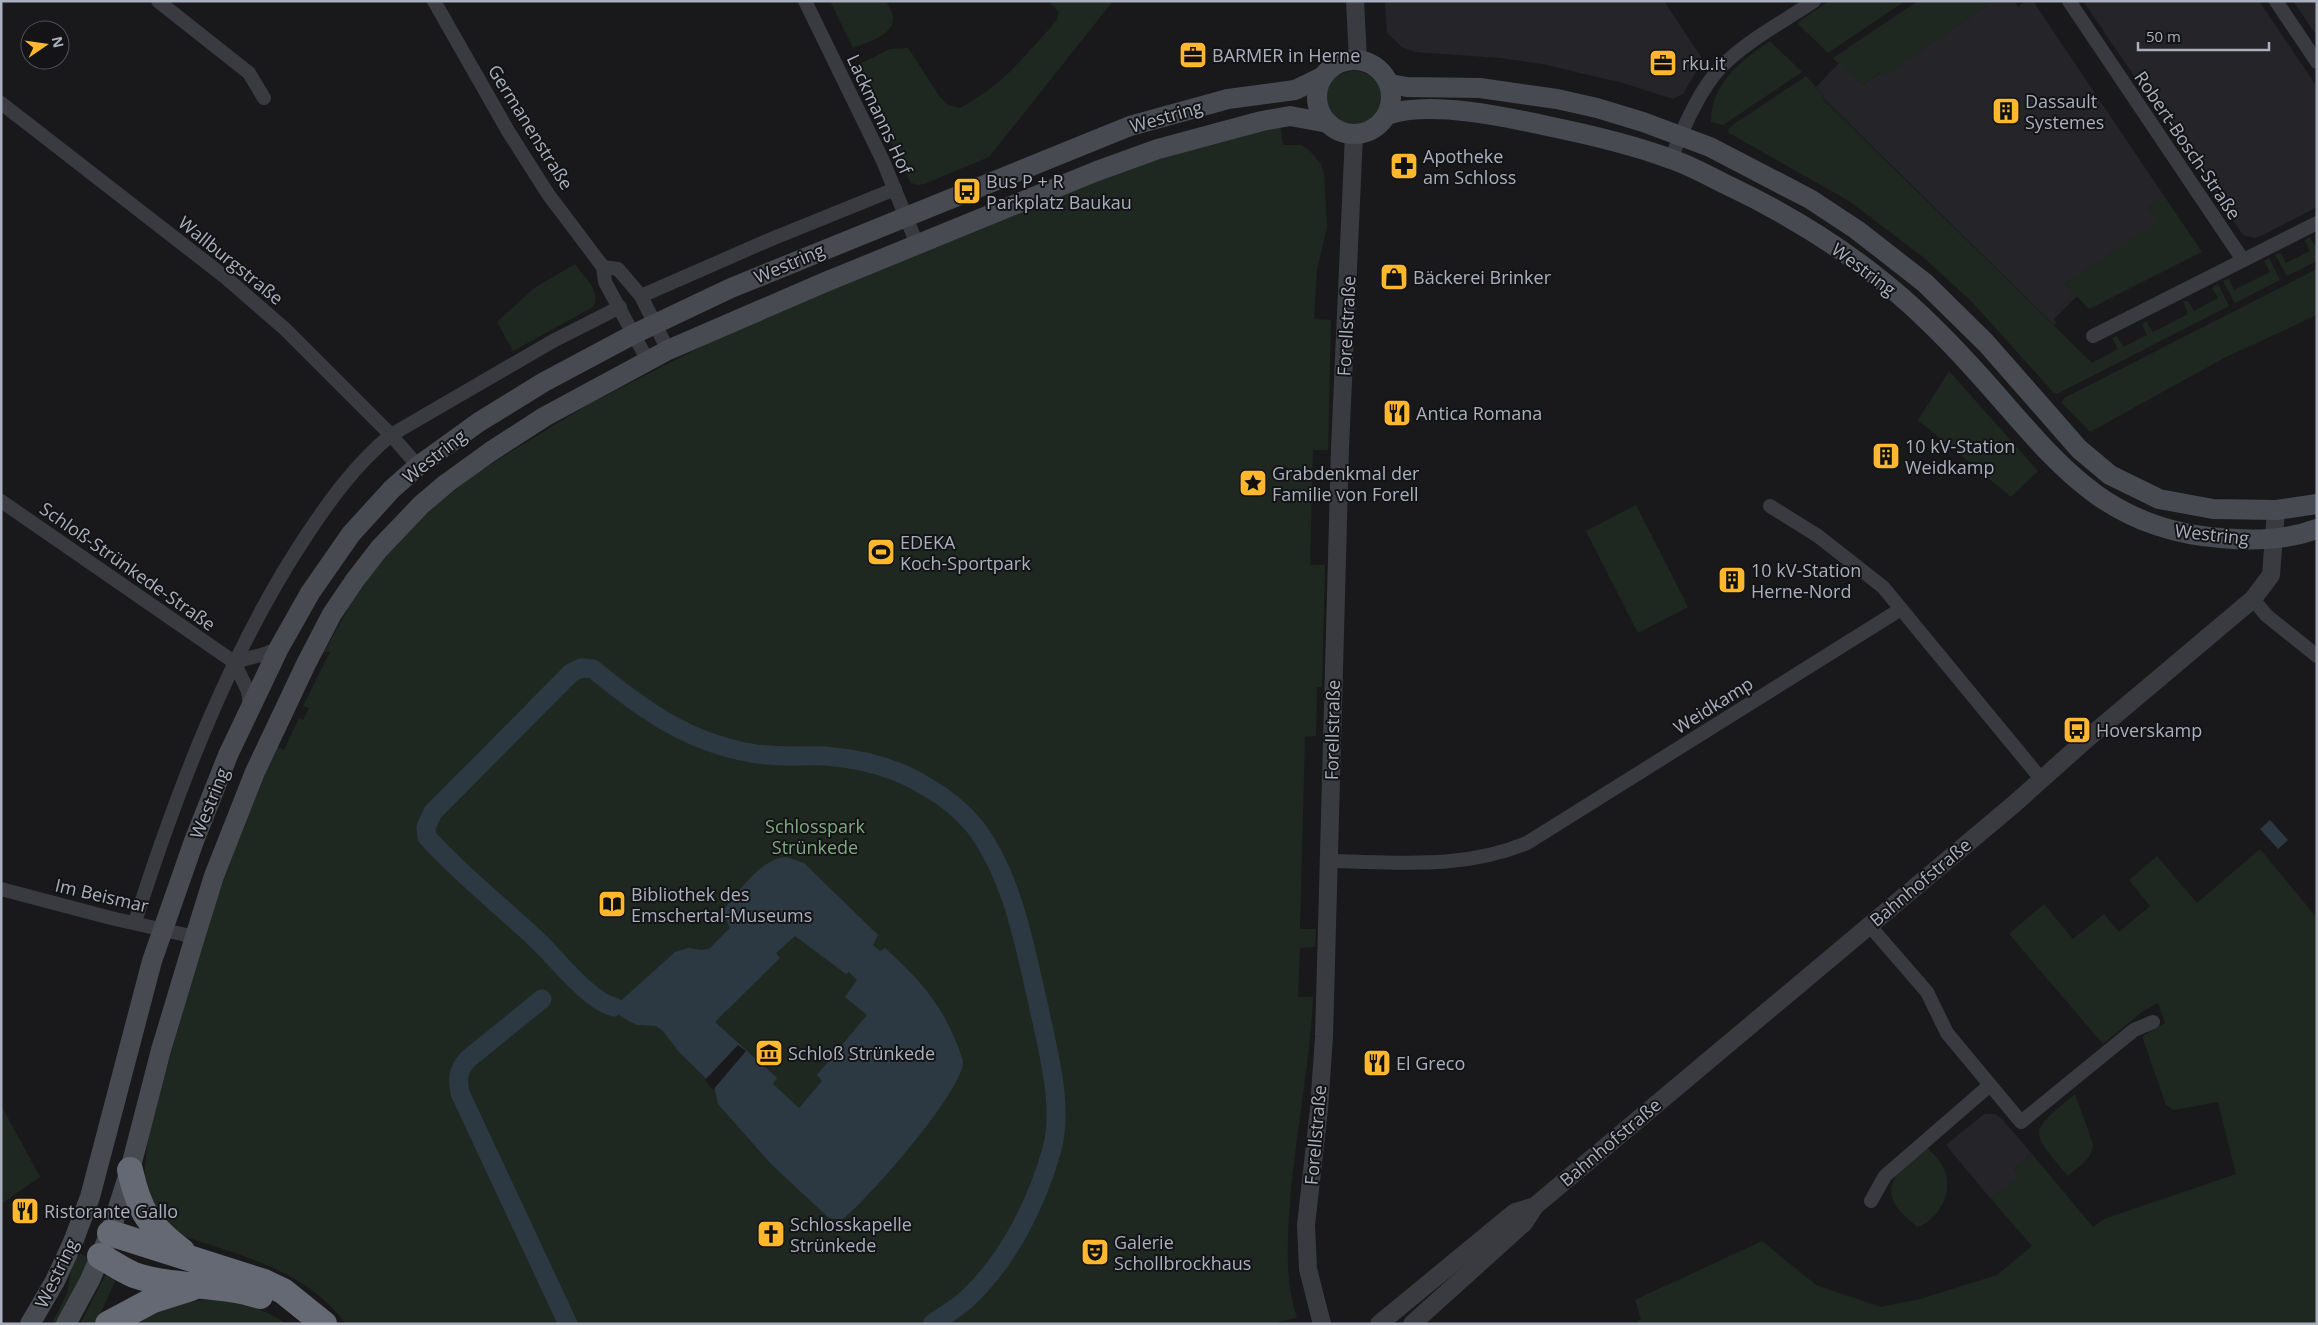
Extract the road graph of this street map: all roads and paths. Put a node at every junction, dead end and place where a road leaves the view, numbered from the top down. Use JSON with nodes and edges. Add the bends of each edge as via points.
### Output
{"nodes":[{"id":1,"x":158,"y":1,"type":"edge"},
{"id":2,"x":434,"y":1,"type":"edge"},
{"id":3,"x":805,"y":1,"type":"edge"},
{"id":4,"x":1354,"y":1,"type":"edge"},
{"id":5,"x":1814,"y":1,"type":"edge"},
{"id":6,"x":2069,"y":1,"type":"edge"},
{"id":7,"x":2276,"y":1,"type":"edge"},
{"id":8,"x":1358,"y":59,"type":"junction"},
{"id":9,"x":2317,"y":62,"type":"edge"},
{"id":10,"x":1322,"y":77,"type":"junction"},
{"id":11,"x":1390,"y":84,"type":"junction"},
{"id":12,"x":264,"y":98,"type":"dead end"},
{"id":13,"x":1,"y":103,"type":"edge"},
{"id":14,"x":1387,"y":115,"type":"junction"},
{"id":15,"x":1328,"y":123,"type":"junction"},
{"id":16,"x":1354,"y":134,"type":"junction"},
{"id":17,"x":1680,"y":135,"type":"junction"},
{"id":18,"x":1671,"y":159,"type":"junction"},
{"id":19,"x":895,"y":189,"type":"junction"},
{"id":20,"x":905,"y":216,"type":"junction"},
{"id":21,"x":2317,"y":223,"type":"edge"},
{"id":22,"x":916,"y":244,"type":"junction"},
{"id":23,"x":2243,"y":260,"type":"junction"},
{"id":24,"x":603,"y":267,"type":"junction"},
{"id":25,"x":641,"y":296,"type":"junction"},
{"id":26,"x":620,"y":307,"type":"junction"},
{"id":27,"x":655,"y":323,"type":"junction"},
{"id":28,"x":634,"y":334,"type":"junction"},
{"id":29,"x":2093,"y":336,"type":"dead end"},
{"id":30,"x":668,"y":350,"type":"junction"},
{"id":31,"x":648,"y":361,"type":"junction"},
{"id":32,"x":391,"y":435,"type":"junction"},
{"id":33,"x":418,"y":466,"type":"junction"},
{"id":34,"x":1,"y":501,"type":"edge"},
{"id":35,"x":2317,"y":504,"type":"edge"},
{"id":36,"x":1770,"y":506,"type":"dead end"},
{"id":37,"x":2276,"y":510,"type":"junction"},
{"id":38,"x":2317,"y":529,"type":"edge"},
{"id":39,"x":2274,"y":538,"type":"junction"},
{"id":40,"x":2253,"y":599,"type":"junction"},
{"id":41,"x":1901,"y":609,"type":"junction"},
{"id":42,"x":279,"y":648,"type":"junction"},
{"id":43,"x":2317,"y":656,"type":"edge"},
{"id":44,"x":234,"y":662,"type":"junction"},
{"id":45,"x":250,"y":708,"type":"junction"},
{"id":46,"x":2042,"y":780,"type":"junction"},
{"id":47,"x":1328,"y":861,"type":"junction"},
{"id":48,"x":1,"y":889,"type":"edge"},
{"id":49,"x":136,"y":922,"type":"junction"},
{"id":50,"x":1869,"y":925,"type":"junction"},
{"id":51,"x":163,"y":928,"type":"junction"},
{"id":52,"x":195,"y":937,"type":"junction"},
{"id":53,"x":2153,"y":1022,"type":"dead end"},
{"id":54,"x":1990,"y":1085,"type":"junction"},
{"id":55,"x":130,"y":1170,"type":"junction"},
{"id":56,"x":1871,"y":1201,"type":"dead end"},
{"id":57,"x":1535,"y":1206,"type":"junction"},
{"id":58,"x":81,"y":1222,"type":"junction"},
{"id":59,"x":73,"y":1242,"type":"junction"},
{"id":60,"x":105,"y":1244,"type":"junction"},
{"id":61,"x":193,"y":1259,"type":"junction"},
{"id":62,"x":199,"y":1286,"type":"junction"},
{"id":63,"x":30,"y":1324,"type":"edge"},
{"id":64,"x":66,"y":1324,"type":"edge"},
{"id":65,"x":108,"y":1324,"type":"edge"},
{"id":66,"x":308,"y":1324,"type":"edge"},
{"id":67,"x":324,"y":1324,"type":"edge"},
{"id":68,"x":1322,"y":1324,"type":"edge"},
{"id":69,"x":1379,"y":1324,"type":"edge"},
{"id":70,"x":1412,"y":1324,"type":"edge"}],
"edges":[{"from":1,"to":12,"type":"street","via":[[249,73]]},
{"from":2,"to":24,"type":"street","name":"Germanenstraße","via":[[513,139],[548,194]]},
{"from":3,"to":19,"type":"street","name":"Lackmanns Hof"},
{"from":4,"to":8,"type":"street"},
{"from":5,"to":17,"type":"street","via":[[1720,68]]},
{"from":6,"to":23,"type":"street","name":"Robert-Bosch-Straße"},
{"from":7,"to":9,"type":"street"},
{"from":8,"to":10,"type":"main road","via":[[1338,63]]},
{"from":8,"to":11,"type":"main road","via":[[1378,67]]},
{"from":10,"to":15,"type":"main road","via":[[1317,101],[1320,113]]},
{"from":10,"to":20,"type":"main road","name":"Westring","via":[[1295,90],[1228,99],[1130,126]]},
{"from":11,"to":14,"type":"main road","via":[[1392,94]]},
{"from":11,"to":17,"type":"main road","name":"Westring","via":[[1480,88],[1557,99],[1597,108]]},
{"from":13,"to":32,"type":"street","name":"Wallburgstraße","via":[[225,277],[285,328]]},
{"from":14,"to":16,"type":"main road","via":[[1373,129]]},
{"from":14,"to":18,"type":"main road","name":"Westring","via":[[1421,109],[1505,118],[1581,132]]},
{"from":15,"to":16,"type":"main road","via":[[1344,133]]},
{"from":15,"to":22,"type":"main road","name":"Westring","via":[[1290,116],[1158,149]]},
{"from":16,"to":47,"type":"street","name":"Forellstraße","via":[[1340,448]]},
{"from":17,"to":18,"type":"street"},
{"from":17,"to":37,"type":"main road","name":"Westring","via":[[1810,199],[1891,256],[1961,317],[2079,449],[2110,474],[2159,499],[2213,509]]},
{"from":18,"to":39,"type":"main road","name":"Westring","via":[[1793,219],[1878,277],[1945,338],[2044,450],[2093,493],[2121,510],[2178,533],[2237,540]]},
{"from":19,"to":20,"type":"street","name":"Lackmanns Hof"},
{"from":19,"to":25,"type":"street","name":"Westring"},
{"from":20,"to":22,"type":"street","name":"Lackmanns Hof"},
{"from":20,"to":27,"type":"main road","name":"Westring","via":[[730,288]]},
{"from":21,"to":23,"type":"street"},
{"from":22,"to":30,"type":"main road","name":"Westring"},
{"from":23,"to":29,"type":"street"},
{"from":24,"to":25,"type":"street","name":"Germanenstraße","via":[[618,270]]},
{"from":24,"to":26,"type":"street","name":"Germanenstraße","via":[[604,282]]},
{"from":25,"to":27,"type":"street","name":"Germanenstraße"},
{"from":26,"to":28,"type":"street","name":"Germanenstraße"},
{"from":26,"to":32,"type":"street","name":"Westring","via":[[552,341]]},
{"from":27,"to":28,"type":"main road","name":"Westring"},
{"from":27,"to":30,"type":"street","name":"Germanenstraße"},
{"from":28,"to":31,"type":"street","name":"Germanenstraße"},
{"from":28,"to":33,"type":"main road","name":"Westring","via":[[544,382],[479,422]]},
{"from":30,"to":31,"type":"main road","name":"Westring"},
{"from":31,"to":52,"type":"main road","name":"Westring","via":[[544,417],[454,478],[399,527],[367,564],[328,622],[255,772],[214,876]]},
{"from":32,"to":33,"type":"street","name":"Wallburgstraße"},
{"from":32,"to":44,"type":"street","name":"Westring","via":[[368,454],[318,518],[286,565]]},
{"from":33,"to":42,"type":"main road","name":"Westring","via":[[365,518],[332,558]]},
{"from":34,"to":44,"type":"street","name":"Schloß-Strünkede-Straße"},
{"from":35,"to":37,"type":"main road","name":"Westring"},
{"from":36,"to":41,"type":"street","via":[[1840,553],[1883,587]]},
{"from":37,"to":39,"type":"street","name":"Bahnhofstraße"},
{"from":38,"to":39,"type":"main road"},
{"from":39,"to":40,"type":"street","name":"Bahnhofstraße","via":[[2271,575]]},
{"from":40,"to":43,"type":"street","via":[[2266,615]]},
{"from":40,"to":46,"type":"street","name":"Bahnhofstraße"},
{"from":41,"to":46,"type":"street"},
{"from":41,"to":47,"type":"street","name":"Weidkamp","via":[[1527,843],[1484,858],[1448,863]]},
{"from":42,"to":44,"type":"street"},
{"from":42,"to":45,"type":"main road","name":"Westring"},
{"from":44,"to":45,"type":"street","name":"Schloß-Strünkede-Straße","via":[[248,691]]},
{"from":44,"to":49,"type":"street","name":"Westring","via":[[180,796]]},
{"from":45,"to":51,"type":"main road","name":"Westring","via":[[204,816]]},
{"from":46,"to":50,"type":"street","name":"Bahnhofstraße"},
{"from":47,"to":68,"type":"street","name":"Forellstraße","via":[[1324,1037],[1306,1225],[1308,1269]]},
{"from":48,"to":49,"type":"street","name":"Im Beismar"},
{"from":49,"to":51,"type":"street","name":"Im Beismar"},
{"from":50,"to":54,"type":"street","via":[[1927,992],[1947,1034]]},
{"from":50,"to":57,"type":"street","name":"Bahnhofstraße"},
{"from":51,"to":52,"type":"street","name":"Im Beismar"},
{"from":51,"to":58,"type":"main road","name":"Westring"},
{"from":52,"to":55,"type":"main road","name":"Westring"},
{"from":53,"to":54,"type":"street","via":[[2134,1030],[2021,1122]]},
{"from":54,"to":56,"type":"street","via":[[1885,1176]]},
{"from":55,"to":60,"type":"main road","name":"Westring"},
{"from":55,"to":61,"type":"highway","via":[[137,1196],[152,1225]]},
{"from":57,"to":69,"type":"street","name":"Bahnhofstraße","via":[[1515,1212]]},
{"from":57,"to":70,"type":"street","name":"Bahnhofstraße","via":[[1524,1223]]},
{"from":58,"to":59,"type":"main road","name":"Westring"},
{"from":58,"to":60,"type":"main road"},
{"from":59,"to":60,"type":"main road"},
{"from":59,"to":63,"type":"main road","name":"Westring"},
{"from":60,"to":61,"type":"highway"},
{"from":60,"to":62,"type":"highway","via":[[135,1275]]},
{"from":60,"to":64,"type":"main road","name":"Westring"},
{"from":61,"to":67,"type":"highway","via":[[283,1290]]},
{"from":62,"to":65,"type":"highway","via":[[153,1300]]},
{"from":62,"to":66,"type":"highway","via":[[254,1294],[286,1308]]}]}
